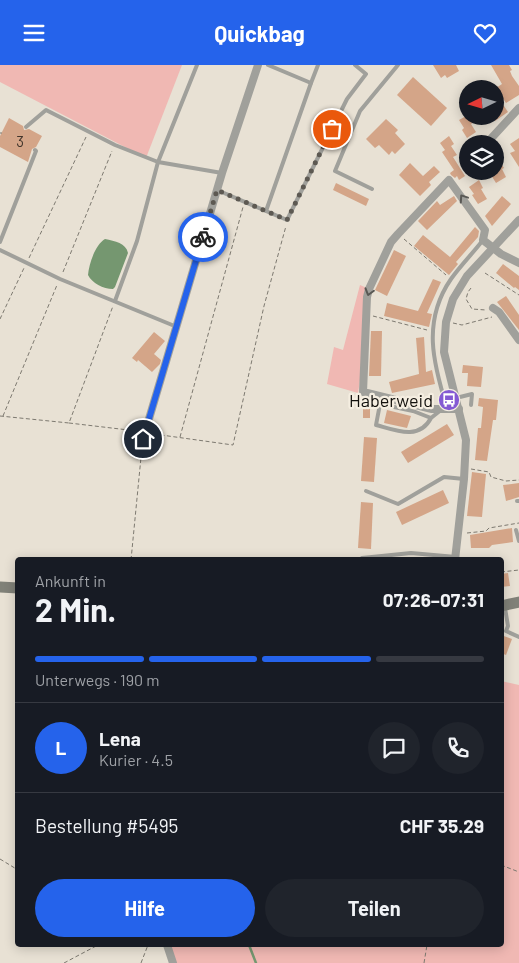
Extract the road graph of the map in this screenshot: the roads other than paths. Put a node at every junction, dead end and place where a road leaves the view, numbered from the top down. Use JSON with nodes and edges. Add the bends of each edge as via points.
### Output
{"nodes":[{"id":1,"x":197,"y":65,"type":"edge"},
{"id":2,"x":258,"y":65,"type":"edge"},
{"id":3,"x":268,"y":65,"type":"edge"},
{"id":4,"x":318,"y":65,"type":"edge"},
{"id":5,"x":355,"y":65,"type":"edge"},
{"id":6,"x":398,"y":65,"type":"edge"},
{"id":7,"x":311,"y":83,"type":"junction"},
{"id":8,"x":519,"y":108,"type":"edge"},
{"id":9,"x":26,"y":127,"type":"dead end"},
{"id":10,"x":494,"y":135,"type":"edge"},
{"id":11,"x":35,"y":150,"type":"dead end"},
{"id":12,"x":158,"y":162,"type":"junction"},
{"id":13,"x":222,"y":173,"type":"junction"},
{"id":14,"x":372,"y":189,"type":"dead end"},
{"id":15,"x":217,"y":190,"type":"junction"},
{"id":16,"x":266,"y":211,"type":"junction"},
{"id":17,"x":519,"y":220,"type":"edge"},
{"id":18,"x":483,"y":240,"type":"junction"},
{"id":19,"x":0,"y":242,"type":"edge"},
{"id":20,"x":493,"y":249,"type":"junction"},
{"id":21,"x":0,"y":250,"type":"edge"},
{"id":22,"x":519,"y":263,"type":"edge"},
{"id":23,"x":115,"y":301,"type":"junction"},
{"id":24,"x":496,"y":310,"type":"road end"},
{"id":25,"x":177,"y":327,"type":"junction"},
{"id":26,"x":519,"y":340,"type":"edge"},
{"id":27,"x":456,"y":397,"type":"junction"},
{"id":28,"x":471,"y":405,"type":"dead end"},
{"id":29,"x":445,"y":409,"type":"junction"},
{"id":30,"x":459,"y":409,"type":"junction"},
{"id":31,"x":431,"y":418,"type":"junction"},
{"id":32,"x":144,"y":436,"type":"road end"},
{"id":33,"x":464,"y":479,"type":"junction"},
{"id":34,"x":366,"y":491,"type":"dead end"},
{"id":35,"x":516,"y":530,"type":"dead end"},
{"id":36,"x":519,"y":541,"type":"edge"},
{"id":37,"x":376,"y":557,"type":"edge"},
{"id":38,"x":440,"y":557,"type":"edge"},
{"id":39,"x":455,"y":557,"type":"edge"},
{"id":40,"x":0,"y":587,"type":"edge"},
{"id":41,"x":15,"y":588,"type":"edge"},
{"id":42,"x":519,"y":602,"type":"edge"},
{"id":43,"x":504,"y":606,"type":"edge"},
{"id":44,"x":504,"y":610,"type":"edge"},
{"id":45,"x":519,"y":637,"type":"edge"},
{"id":46,"x":168,"y":947,"type":"edge"},
{"id":47,"x":173,"y":963,"type":"edge"}],
"edges":[{"from":1,"to":12,"type":"lane"},
{"from":2,"to":13,"type":"street"},
{"from":3,"to":7,"type":"lane"},
{"from":4,"to":7,"type":"lane"},
{"from":5,"to":16,"type":"lane","via":[[366,74],[347,99],[287,220]]},
{"from":6,"to":14,"type":"lane","via":[[360,111],[335,171]]},
{"from":7,"to":16,"type":"lane"},
{"from":8,"to":10,"type":"street"},
{"from":9,"to":12,"type":"lane","via":[[46,110],[115,145]]},
{"from":11,"to":19,"type":"lane"},
{"from":12,"to":13,"type":"lane"},
{"from":12,"to":23,"type":"lane","via":[[137,241]]},
{"from":13,"to":15,"type":"street"},
{"from":15,"to":16,"type":"lane"},
{"from":15,"to":25,"type":"street"},
{"from":17,"to":20,"type":"street"},
{"from":18,"to":20,"type":"street"},
{"from":18,"to":29,"type":"lane","via":[[451,279],[441,296],[434,319],[432,350]]},
{"from":18,"to":29,"type":"street","one_way":true,"via":[[485,230],[449,180],[391,242],[367,297],[363,392],[432,409]]},
{"from":20,"to":22,"type":"street"},
{"from":20,"to":27,"type":"street","via":[[464,281],[453,299],[446,322],[444,352]]},
{"from":21,"to":23,"type":"lane"},
{"from":23,"to":25,"type":"lane"},
{"from":24,"to":26,"type":"street"},
{"from":25,"to":32,"type":"street"},
{"from":27,"to":28,"type":"lane","via":[[472,394]]},
{"from":27,"to":30,"type":"street"},
{"from":29,"to":30,"type":"street"},
{"from":29,"to":31,"type":"lane"},
{"from":30,"to":33,"type":"street","via":[[466,440]]},
{"from":31,"to":31,"type":"lane","via":[[380,404],[376,425],[409,433],[420,431]]},
{"from":33,"to":34,"type":"lane","via":[[444,477],[398,504]]},
{"from":33,"to":39,"type":"street"},
{"from":35,"to":36,"type":"lane"},
{"from":37,"to":38,"type":"lane","via":[[396,554]]},
{"from":40,"to":41,"type":"main road"},
{"from":42,"to":43,"type":"main road"},
{"from":44,"to":45,"type":"lane","via":[[506,631]]},
{"from":46,"to":47,"type":"street"}]}
